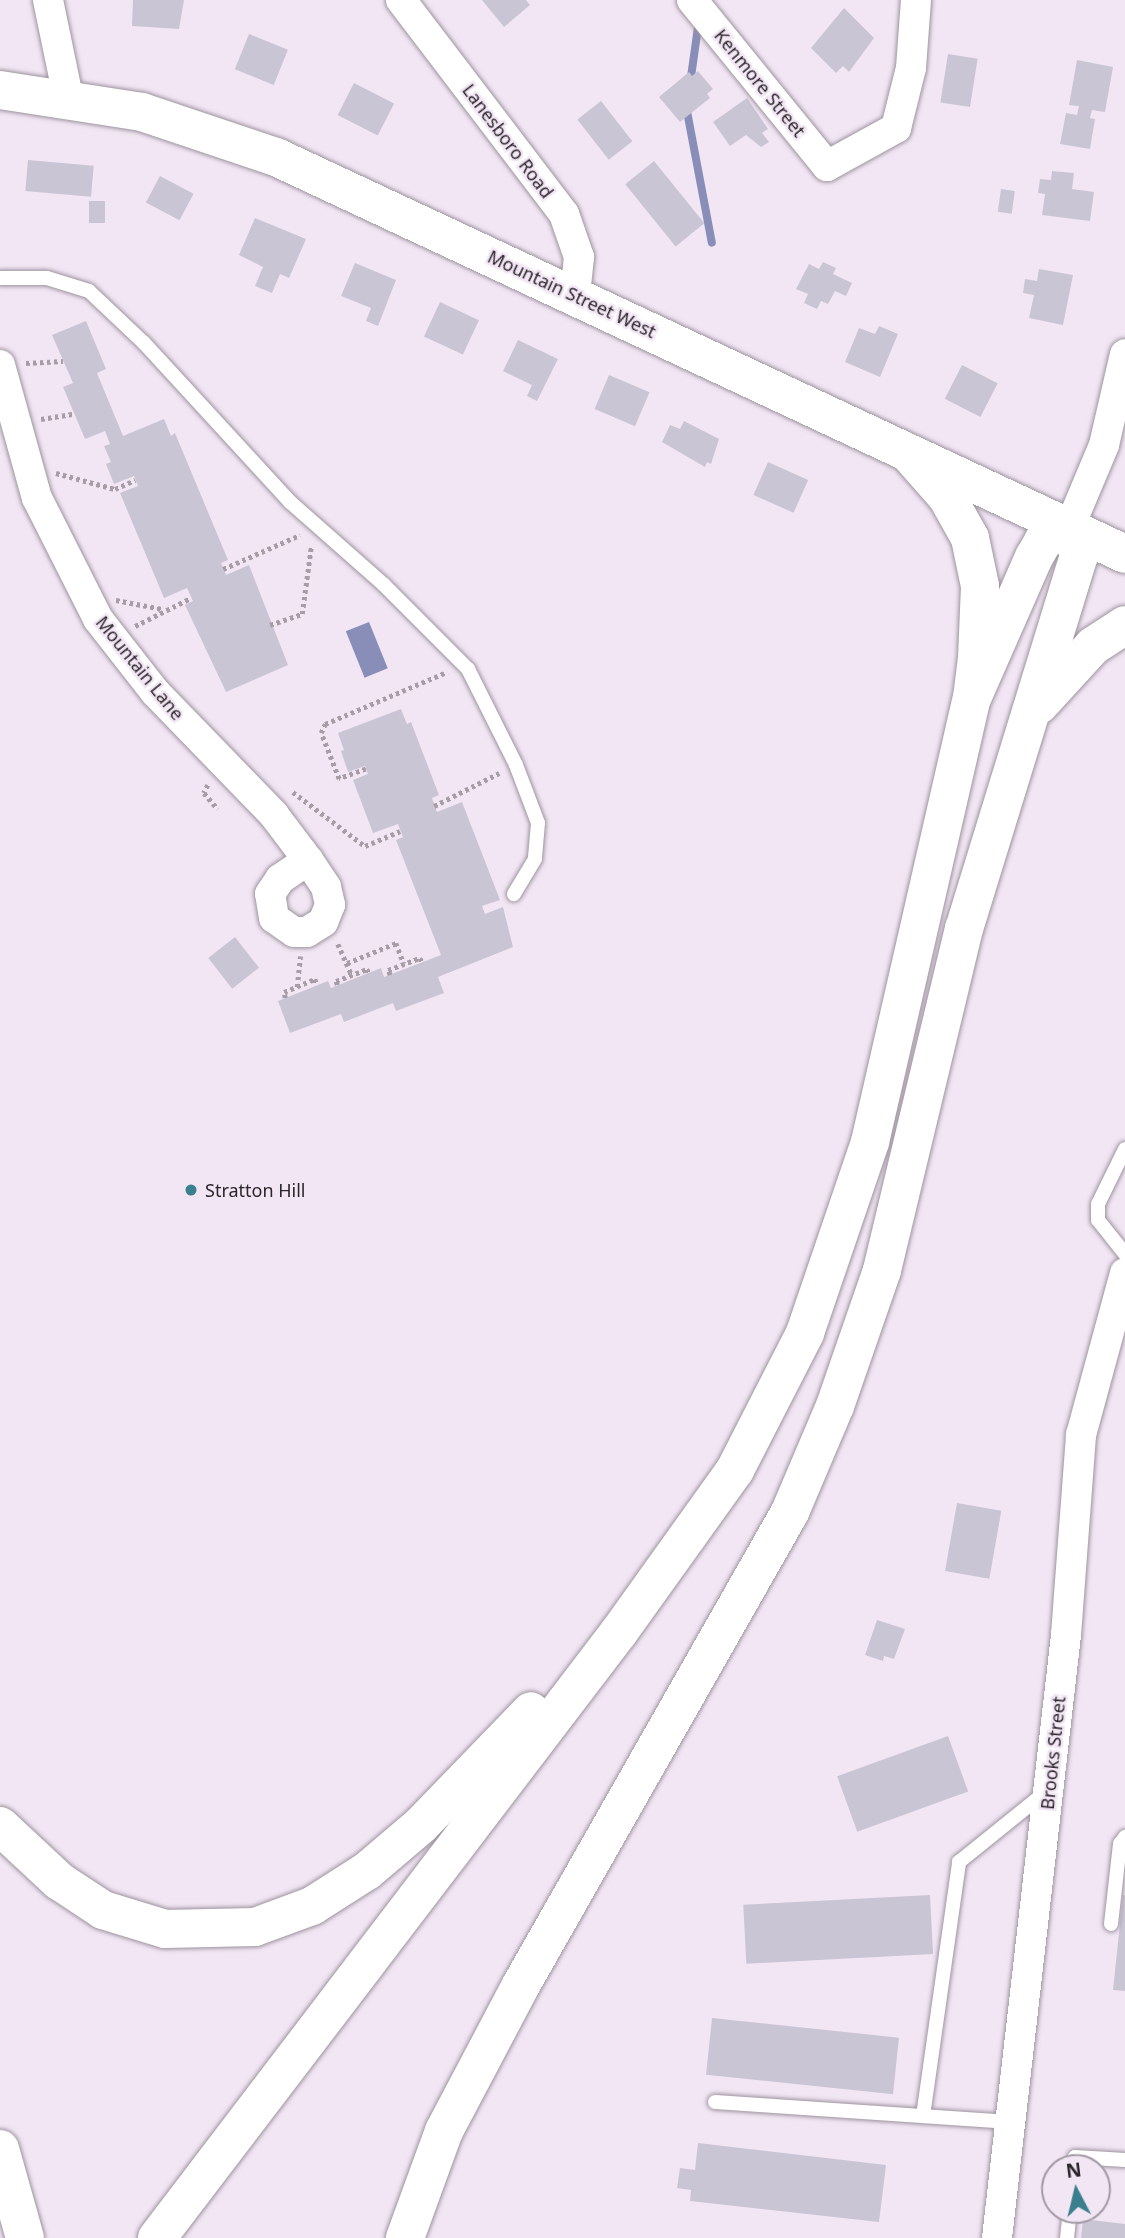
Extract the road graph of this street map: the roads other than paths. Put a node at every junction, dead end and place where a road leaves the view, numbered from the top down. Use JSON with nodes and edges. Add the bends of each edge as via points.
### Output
{"nodes":[{"id":1,"x":48,"y":0,"type":"edge"},
{"id":2,"x":401,"y":0,"type":"edge"},
{"id":3,"x":692,"y":0,"type":"edge"},
{"id":4,"x":916,"y":0,"type":"edge"},
{"id":5,"x":0,"y":90,"type":"edge"},
{"id":6,"x":68,"y":97,"type":"junction"},
{"id":7,"x":0,"y":278,"type":"edge"},
{"id":8,"x":575,"y":296,"type":"junction"},
{"id":9,"x":1125,"y":354,"type":"edge"},
{"id":10,"x":6,"y":364,"type":"edge"},
{"id":11,"x":911,"y":456,"type":"junction"},
{"id":12,"x":1070,"y":526,"type":"junction"},
{"id":13,"x":1125,"y":554,"type":"edge"},
{"id":14,"x":1125,"y":625,"type":"edge"},
{"id":15,"x":972,"y":698,"type":"junction"},
{"id":16,"x":1030,"y":715,"type":"junction"},
{"id":17,"x":308,"y":860,"type":"dead end"},
{"id":18,"x":514,"y":894,"type":"dead end"},
{"id":19,"x":1125,"y":1149,"type":"edge"},
{"id":20,"x":1125,"y":1254,"type":"edge"},
{"id":21,"x":1125,"y":1273,"type":"edge"},
{"id":22,"x":619,"y":1632,"type":"junction"},
{"id":23,"x":1049,"y":1790,"type":"junction"},
{"id":24,"x":0,"y":1826,"type":"edge"},
{"id":25,"x":1125,"y":1837,"type":"edge"},
{"id":26,"x":1111,"y":1924,"type":"dead end"},
{"id":27,"x":716,"y":2102,"type":"dead end"},
{"id":28,"x":923,"y":2116,"type":"junction"},
{"id":29,"x":1010,"y":2122,"type":"junction"},
{"id":30,"x":0,"y":2149,"type":"edge"},
{"id":31,"x":25,"y":2238,"type":"edge"},
{"id":32,"x":157,"y":2238,"type":"edge"},
{"id":33,"x":405,"y":2238,"type":"edge"},
{"id":34,"x":997,"y":2238,"type":"edge"}],
"edges":[{"from":1,"to":6,"type":"street"},
{"from":2,"to":8,"type":"street","name":"Lanesboro Road","via":[[564,214],[579,257]]},
{"from":3,"to":4,"type":"street","name":"Kenmore Street","via":[[827,166],[896,128],[911,68]]},
{"from":5,"to":6,"type":"main road","name":"Mountain Street West"},
{"from":6,"to":8,"type":"main road","name":"Mountain Street West","via":[[175,120],[243,144]]},
{"from":7,"to":18,"type":"lane","via":[[47,278],[89,291],[314,529],[464,665],[516,765],[538,823],[535,859]]},
{"from":8,"to":11,"type":"main road","name":"Mountain Street West","via":[[877,435]]},
{"from":9,"to":12,"type":"street","via":[[1104,445]]},
{"from":10,"to":17,"type":"street","name":"Mountain Lane","via":[[28,472],[61,551],[93,610],[155,692],[274,816]]},
{"from":11,"to":12,"type":"main road","name":"Mountain Street West"},
{"from":11,"to":15,"type":"main road","via":[[947,496],[977,561],[981,614]]},
{"from":12,"to":13,"type":"main road","name":"Mountain Street West"},
{"from":12,"to":15,"type":"main road","via":[[1044,540],[1034,557]]},
{"from":12,"to":16,"type":"main road","via":[[1079,556]]},
{"from":14,"to":16,"type":"main road","via":[[1093,646]]},
{"from":15,"to":22,"type":"main road","via":[[870,1142],[805,1333],[735,1470]]},
{"from":16,"to":33,"type":"main road","via":[[964,929],[882,1270],[835,1406],[790,1512],[521,1985],[444,2131]]},
{"from":19,"to":20,"type":"lane","via":[[1098,1204],[1098,1220]]},
{"from":21,"to":23,"type":"street","name":"Brooks Street","via":[[1081,1435]]},
{"from":22,"to":24,"type":"main road","via":[[531,1711],[393,1850],[339,1890],[274,1921],[193,1931],[122,1917],[80,1898]]},
{"from":22,"to":32,"type":"main road"},
{"from":23,"to":28,"type":"lane","via":[[959,1861]]},
{"from":23,"to":29,"type":"street","name":"Brooks Street"},
{"from":25,"to":26,"type":"lane","via":[[1120,1844]]},
{"from":27,"to":28,"type":"lane"},
{"from":28,"to":29,"type":"lane"},
{"from":29,"to":34,"type":"street","name":"Brooks Street"},
{"from":30,"to":31,"type":"main road"}]}
